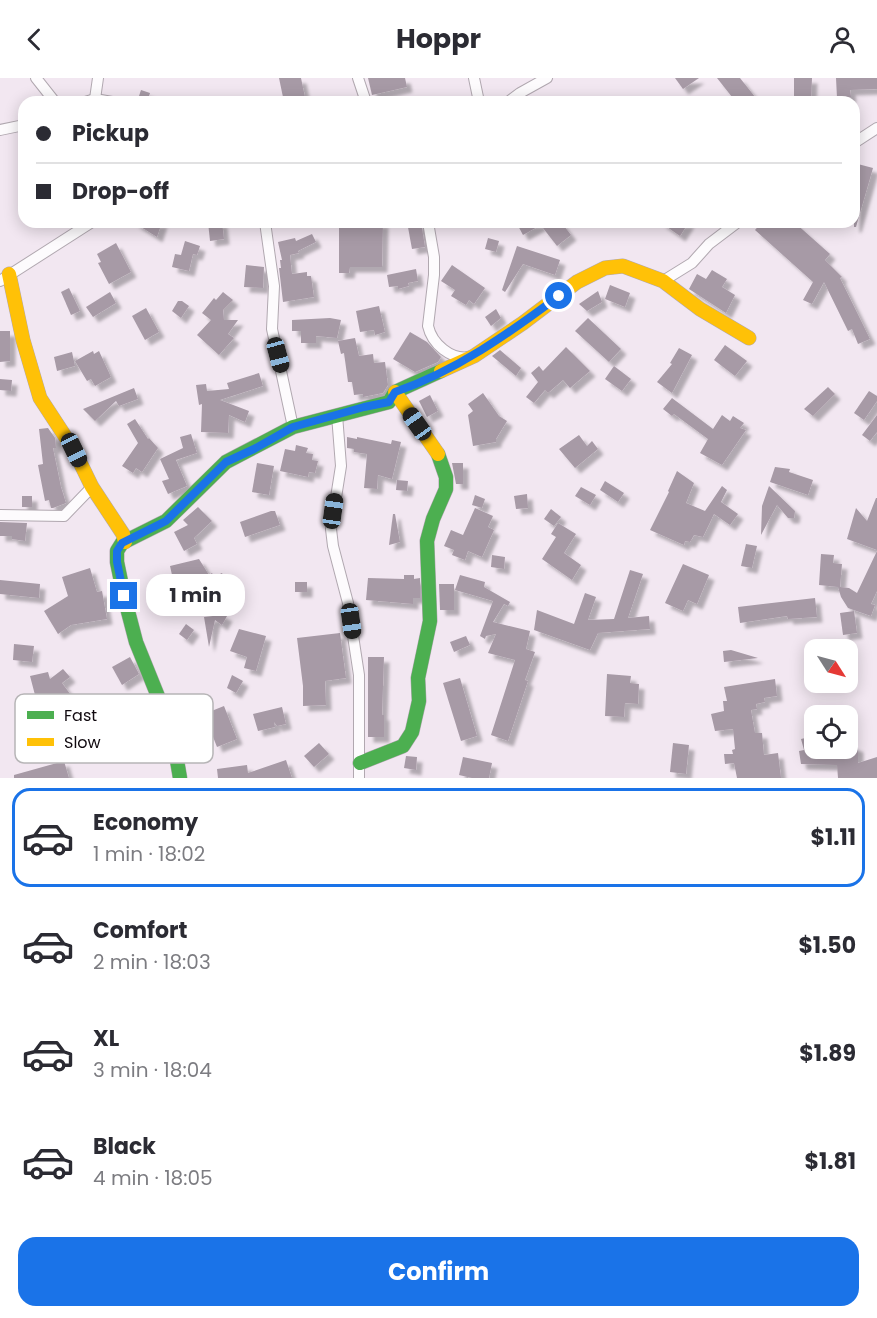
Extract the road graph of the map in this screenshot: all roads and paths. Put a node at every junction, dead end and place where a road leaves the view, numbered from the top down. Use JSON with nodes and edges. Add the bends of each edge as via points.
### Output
{"nodes":[{"id":1,"x":36,"y":78,"type":"edge"},
{"id":2,"x":98,"y":78,"type":"edge"},
{"id":3,"x":358,"y":78,"type":"edge"},
{"id":4,"x":474,"y":78,"type":"edge"},
{"id":5,"x":547,"y":78,"type":"edge"},
{"id":6,"x":50,"y":96,"type":"edge"},
{"id":7,"x":92,"y":96,"type":"edge"},
{"id":8,"x":364,"y":96,"type":"edge"},
{"id":9,"x":478,"y":96,"type":"edge"},
{"id":10,"x":516,"y":96,"type":"edge"},
{"id":11,"x":18,"y":126,"type":"edge"},
{"id":12,"x":877,"y":128,"type":"edge"},
{"id":13,"x":0,"y":130,"type":"edge"},
{"id":14,"x":860,"y":139,"type":"edge"},
{"id":15,"x":83,"y":228,"type":"edge"},
{"id":16,"x":266,"y":228,"type":"edge"},
{"id":17,"x":429,"y":228,"type":"edge"},
{"id":18,"x":730,"y":228,"type":"edge"},
{"id":19,"x":4,"y":278,"type":"edge"},
{"id":20,"x":663,"y":281,"type":"junction"},
{"id":21,"x":749,"y":338,"type":"dead end"},
{"id":22,"x":474,"y":356,"type":"junction"},
{"id":23,"x":395,"y":392,"type":"junction"},
{"id":24,"x":337,"y":415,"type":"junction"},
{"id":25,"x":293,"y":427,"type":"junction"},
{"id":26,"x":92,"y":488,"type":"junction"},
{"id":27,"x":0,"y":515,"type":"edge"},
{"id":28,"x":125,"y":542,"type":"junction"},
{"id":29,"x":157,"y":694,"type":"edge"},
{"id":30,"x":177,"y":763,"type":"edge"},
{"id":31,"x":360,"y":764,"type":"junction"},
{"id":32,"x":180,"y":778,"type":"edge"},
{"id":33,"x":359,"y":778,"type":"edge"}],
"edges":[{"from":1,"to":6,"type":"street"},
{"from":2,"to":7,"type":"street"},
{"from":3,"to":8,"type":"street"},
{"from":4,"to":9,"type":"street"},
{"from":5,"to":10,"type":"street"},
{"from":11,"to":13,"type":"street"},
{"from":12,"to":14,"type":"street"},
{"from":15,"to":19,"type":"street"},
{"from":16,"to":25,"type":"street","via":[[274,286],[272,329]]},
{"from":17,"to":22,"type":"street","via":[[434,257],[430,333],[434,342],[448,352],[461,358]]},
{"from":18,"to":20,"type":"street","via":[[692,263]]},
{"from":19,"to":26,"type":"street","via":[[40,398],[74,450]]},
{"from":20,"to":21,"type":"street"},
{"from":20,"to":22,"type":"street","via":[[623,266],[605,268],[577,282]]},
{"from":22,"to":23,"type":"street"},
{"from":23,"to":24,"type":"street","via":[[389,402]]},
{"from":23,"to":31,"type":"street","via":[[440,457],[446,489],[427,541],[430,621],[412,732],[403,746]]},
{"from":24,"to":25,"type":"street"},
{"from":24,"to":31,"type":"street","via":[[341,466],[331,529],[348,603],[358,675]]},
{"from":25,"to":28,"type":"street","via":[[226,462],[166,521]]},
{"from":26,"to":27,"type":"street","via":[[64,516]]},
{"from":26,"to":28,"type":"street"},
{"from":28,"to":29,"type":"street","via":[[117,551],[124,596],[136,642]]},
{"from":30,"to":32,"type":"street"},
{"from":31,"to":33,"type":"street"}]}
